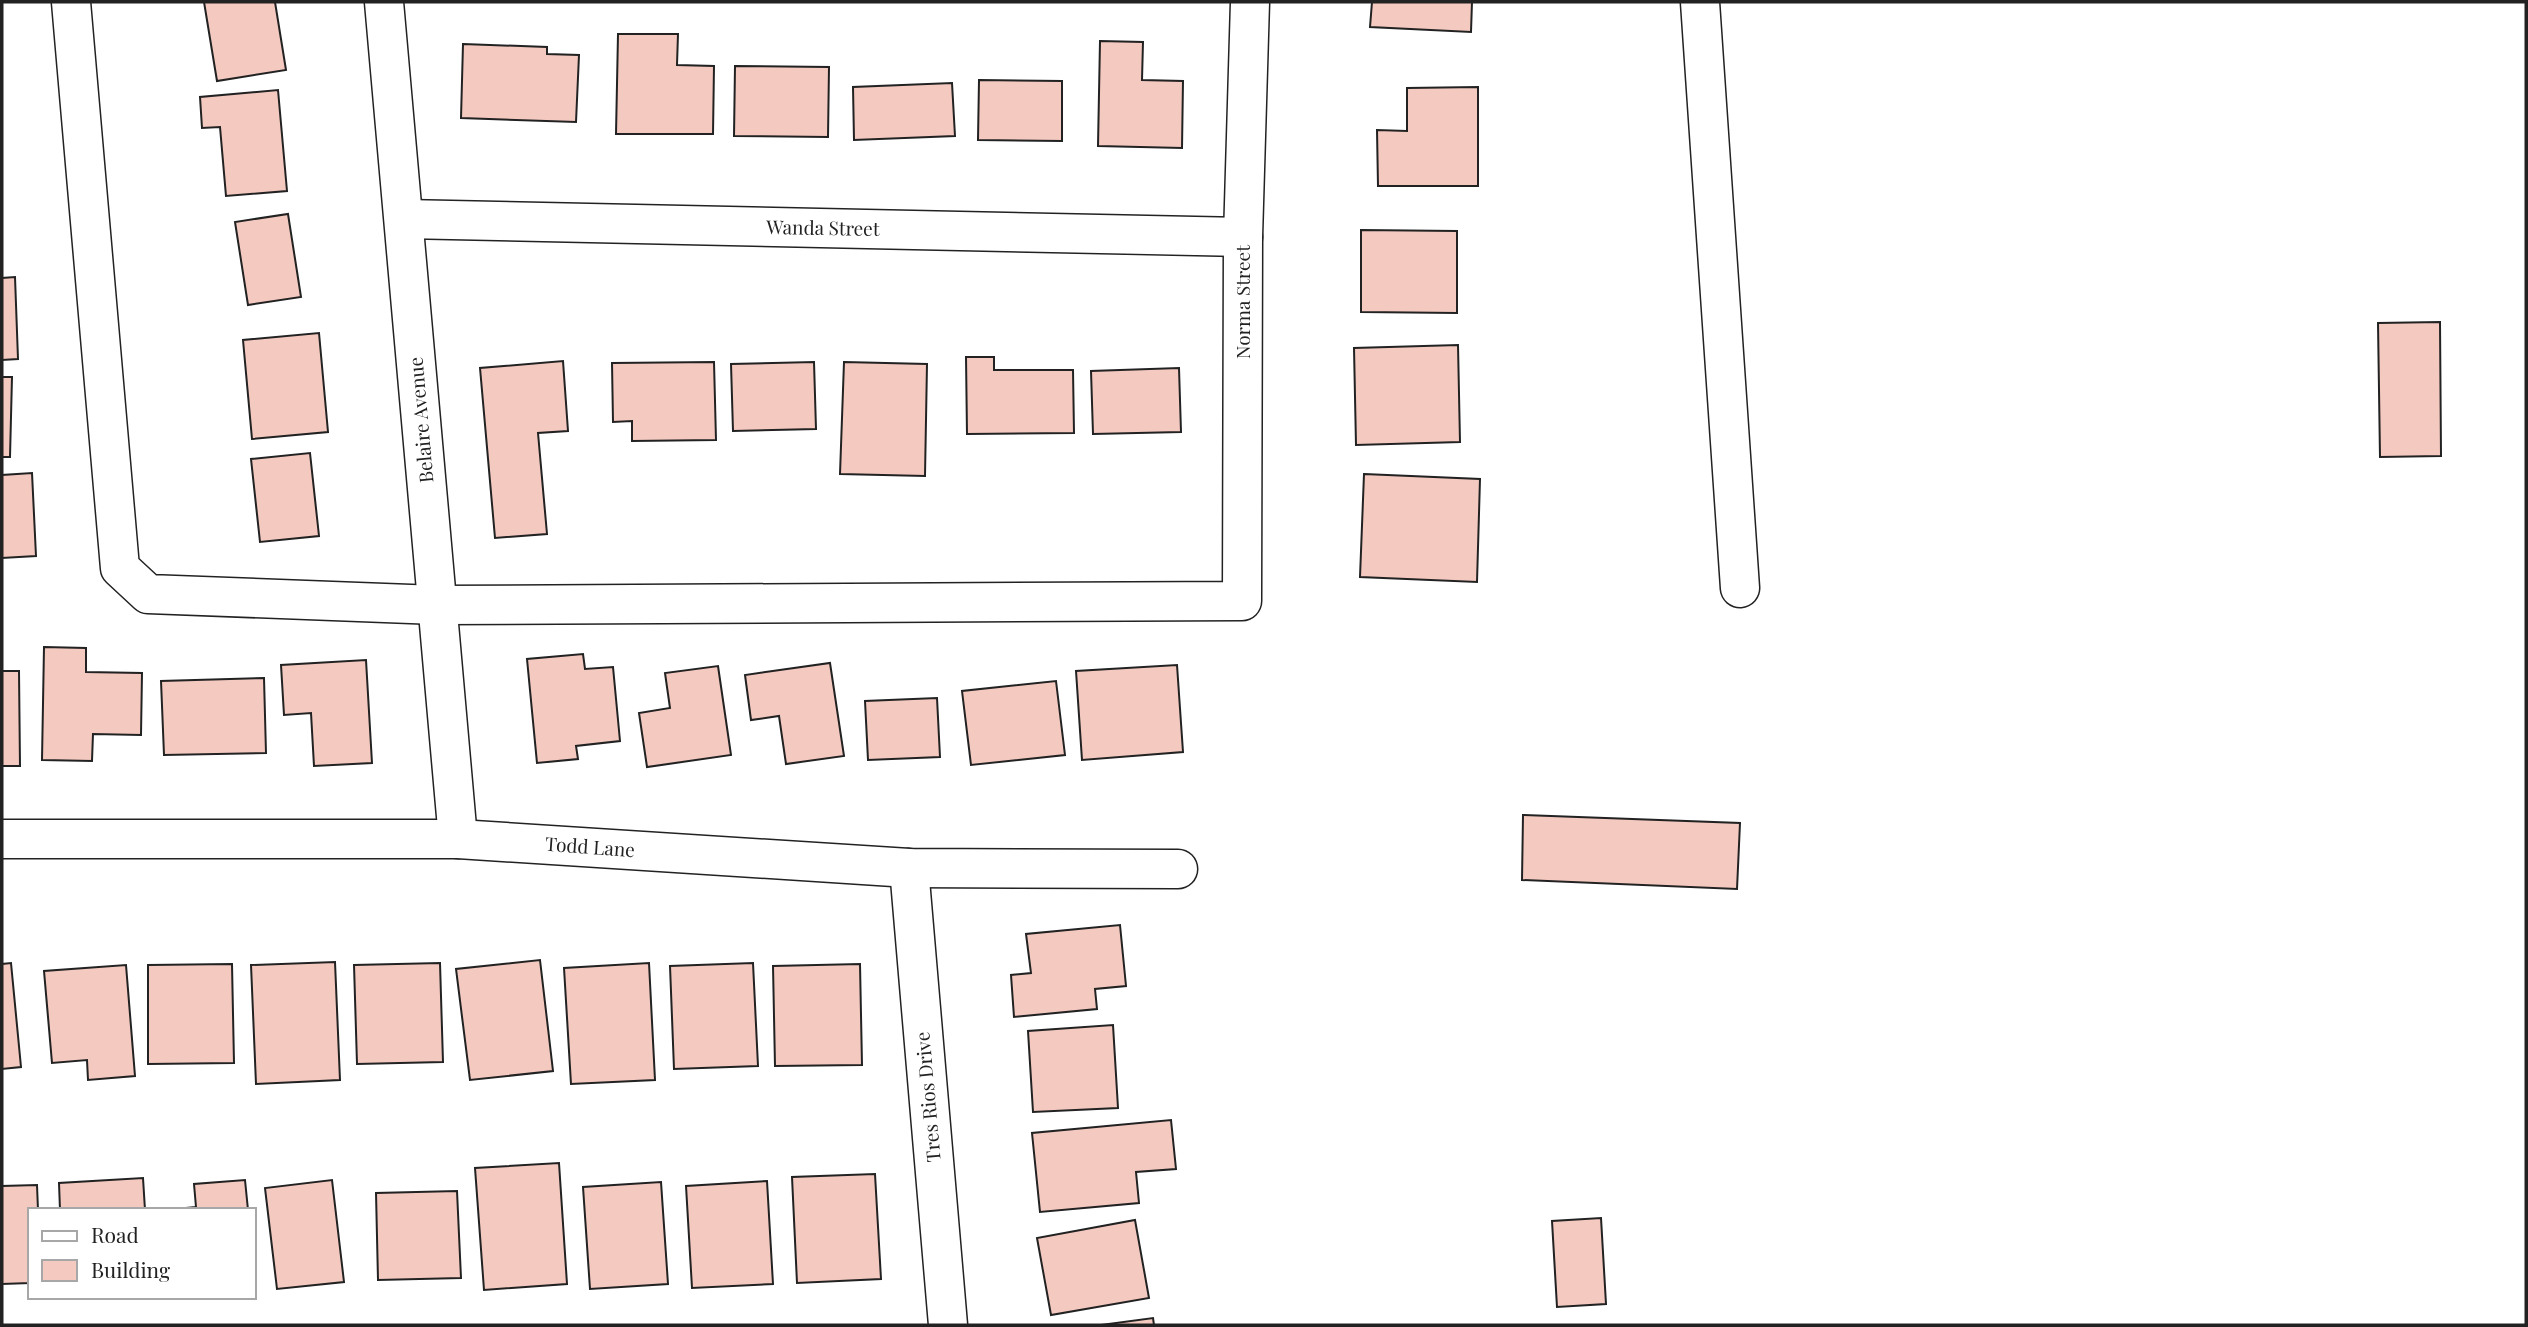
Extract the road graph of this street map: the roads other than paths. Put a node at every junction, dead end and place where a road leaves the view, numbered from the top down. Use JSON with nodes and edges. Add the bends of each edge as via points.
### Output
{"nodes":[{"id":1,"x":71,"y":2,"type":"edge"},
{"id":2,"x":384,"y":2,"type":"edge"},
{"id":3,"x":1250,"y":2,"type":"edge"},
{"id":4,"x":1700,"y":2,"type":"edge"},
{"id":5,"x":404,"y":219,"type":"junction"},
{"id":6,"x":1243,"y":237,"type":"junction"},
{"id":7,"x":1740,"y":588,"type":"dead end"},
{"id":8,"x":437,"y":605,"type":"junction"},
{"id":9,"x":2,"y":839,"type":"edge"},
{"id":10,"x":458,"y":839,"type":"junction"},
{"id":11,"x":909,"y":868,"type":"junction"},
{"id":12,"x":1178,"y":869,"type":"dead end"},
{"id":13,"x":948,"y":1325,"type":"edge"}],
"edges":[{"from":1,"to":8,"type":"street","via":[[120,568],[148,594]]},
{"from":2,"to":5,"type":"street","name":"Belaire Avenue"},
{"from":3,"to":6,"type":"street","name":"Norma Street"},
{"from":4,"to":7,"type":"street"},
{"from":5,"to":6,"type":"street","name":"Wanda Street"},
{"from":5,"to":8,"type":"street","name":"Belaire Avenue"},
{"from":6,"to":8,"type":"street","name":"Norma Street","via":[[1242,601]]},
{"from":8,"to":10,"type":"street","name":"Belaire Avenue"},
{"from":9,"to":10,"type":"street","name":"Todd Lane"},
{"from":10,"to":11,"type":"street","name":"Todd Lane"},
{"from":11,"to":12,"type":"street","name":"Todd Lane"},
{"from":11,"to":13,"type":"street","name":"Tres Rios Drive"}]}
